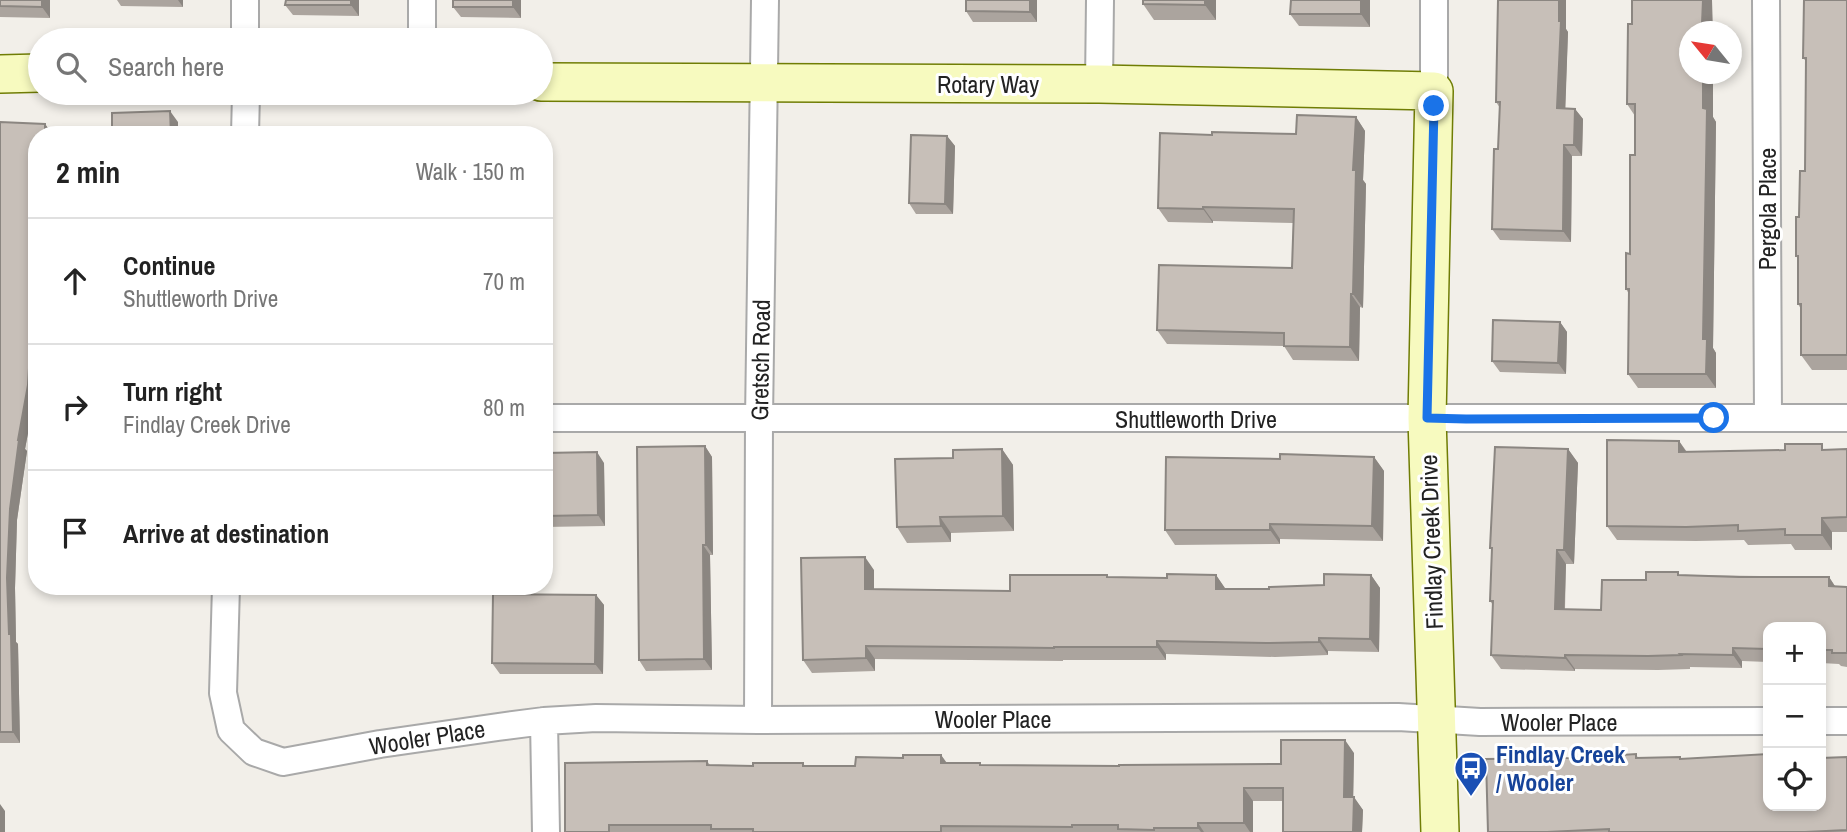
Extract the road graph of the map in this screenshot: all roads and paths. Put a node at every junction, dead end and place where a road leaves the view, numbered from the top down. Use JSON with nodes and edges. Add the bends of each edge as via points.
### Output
{"nodes":[{"id":1,"x":245,"y":0,"type":"edge"},
{"id":2,"x":422,"y":0,"type":"edge"},
{"id":3,"x":765,"y":0,"type":"edge"},
{"id":4,"x":1100,"y":0,"type":"edge"},
{"id":5,"x":1434,"y":0,"type":"edge"},
{"id":6,"x":1766,"y":0,"type":"edge"},
{"id":7,"x":245,"y":28,"type":"edge"},
{"id":8,"x":422,"y":28,"type":"edge"},
{"id":9,"x":0,"y":74,"type":"edge"},
{"id":10,"x":28,"y":74,"type":"edge"},
{"id":11,"x":553,"y":82,"type":"edge"},
{"id":12,"x":764,"y":84,"type":"junction"},
{"id":13,"x":1099,"y":84,"type":"junction"},
{"id":14,"x":1434,"y":91,"type":"junction"},
{"id":15,"x":246,"y":105,"type":"edge"},
{"id":16,"x":245,"y":126,"type":"edge"},
{"id":17,"x":553,"y":418,"type":"edge"},
{"id":18,"x":1427,"y":418,"type":"junction"},
{"id":19,"x":1768,"y":418,"type":"junction"},
{"id":20,"x":1847,"y":418,"type":"edge"},
{"id":21,"x":759,"y":419,"type":"junction"},
{"id":22,"x":226,"y":595,"type":"edge"},
{"id":23,"x":1437,"y":719,"type":"junction"},
{"id":24,"x":758,"y":720,"type":"junction"},
{"id":25,"x":544,"y":721,"type":"junction"},
{"id":26,"x":1826,"y":721,"type":"edge"},
{"id":27,"x":1847,"y":721,"type":"edge"},
{"id":28,"x":1763,"y":722,"type":"edge"},
{"id":29,"x":546,"y":832,"type":"edge"},
{"id":30,"x":1440,"y":832,"type":"edge"}],
"edges":[{"from":1,"to":7,"type":"street"},
{"from":2,"to":8,"type":"street"},
{"from":3,"to":12,"type":"street","name":"Gretsch Road"},
{"from":4,"to":13,"type":"street"},
{"from":5,"to":14,"type":"street","name":"Findlay Creek Drive"},
{"from":6,"to":19,"type":"street","name":"Pergola Place"},
{"from":9,"to":10,"type":"street"},
{"from":11,"to":12,"type":"street","name":"Rotary Way"},
{"from":12,"to":13,"type":"street","name":"Rotary Way"},
{"from":12,"to":21,"type":"street","name":"Gretsch Road"},
{"from":13,"to":14,"type":"street","name":"Rotary Way"},
{"from":14,"to":18,"type":"street","name":"Findlay Creek Drive"},
{"from":15,"to":16,"type":"street"},
{"from":17,"to":21,"type":"street","name":"Shuttleworth Drive"},
{"from":18,"to":19,"type":"street","name":"Shuttleworth Drive"},
{"from":18,"to":21,"type":"street","name":"Shuttleworth Drive"},
{"from":18,"to":23,"type":"street","name":"Findlay Creek Drive"},
{"from":19,"to":20,"type":"street","name":"Shuttleworth Drive"},
{"from":21,"to":24,"type":"street","name":"Gretsch Road"},
{"from":22,"to":25,"type":"street","name":"Wooler Place","via":[[223,693],[231,730],[254,752],[283,762]]},
{"from":23,"to":24,"type":"street","name":"Wooler Place"},
{"from":23,"to":28,"type":"street","name":"Wooler Place"},
{"from":23,"to":30,"type":"street","name":"Findlay Creek Drive"},
{"from":24,"to":25,"type":"street","name":"Wooler Place"},
{"from":25,"to":29,"type":"street"},
{"from":26,"to":27,"type":"street"}]}
